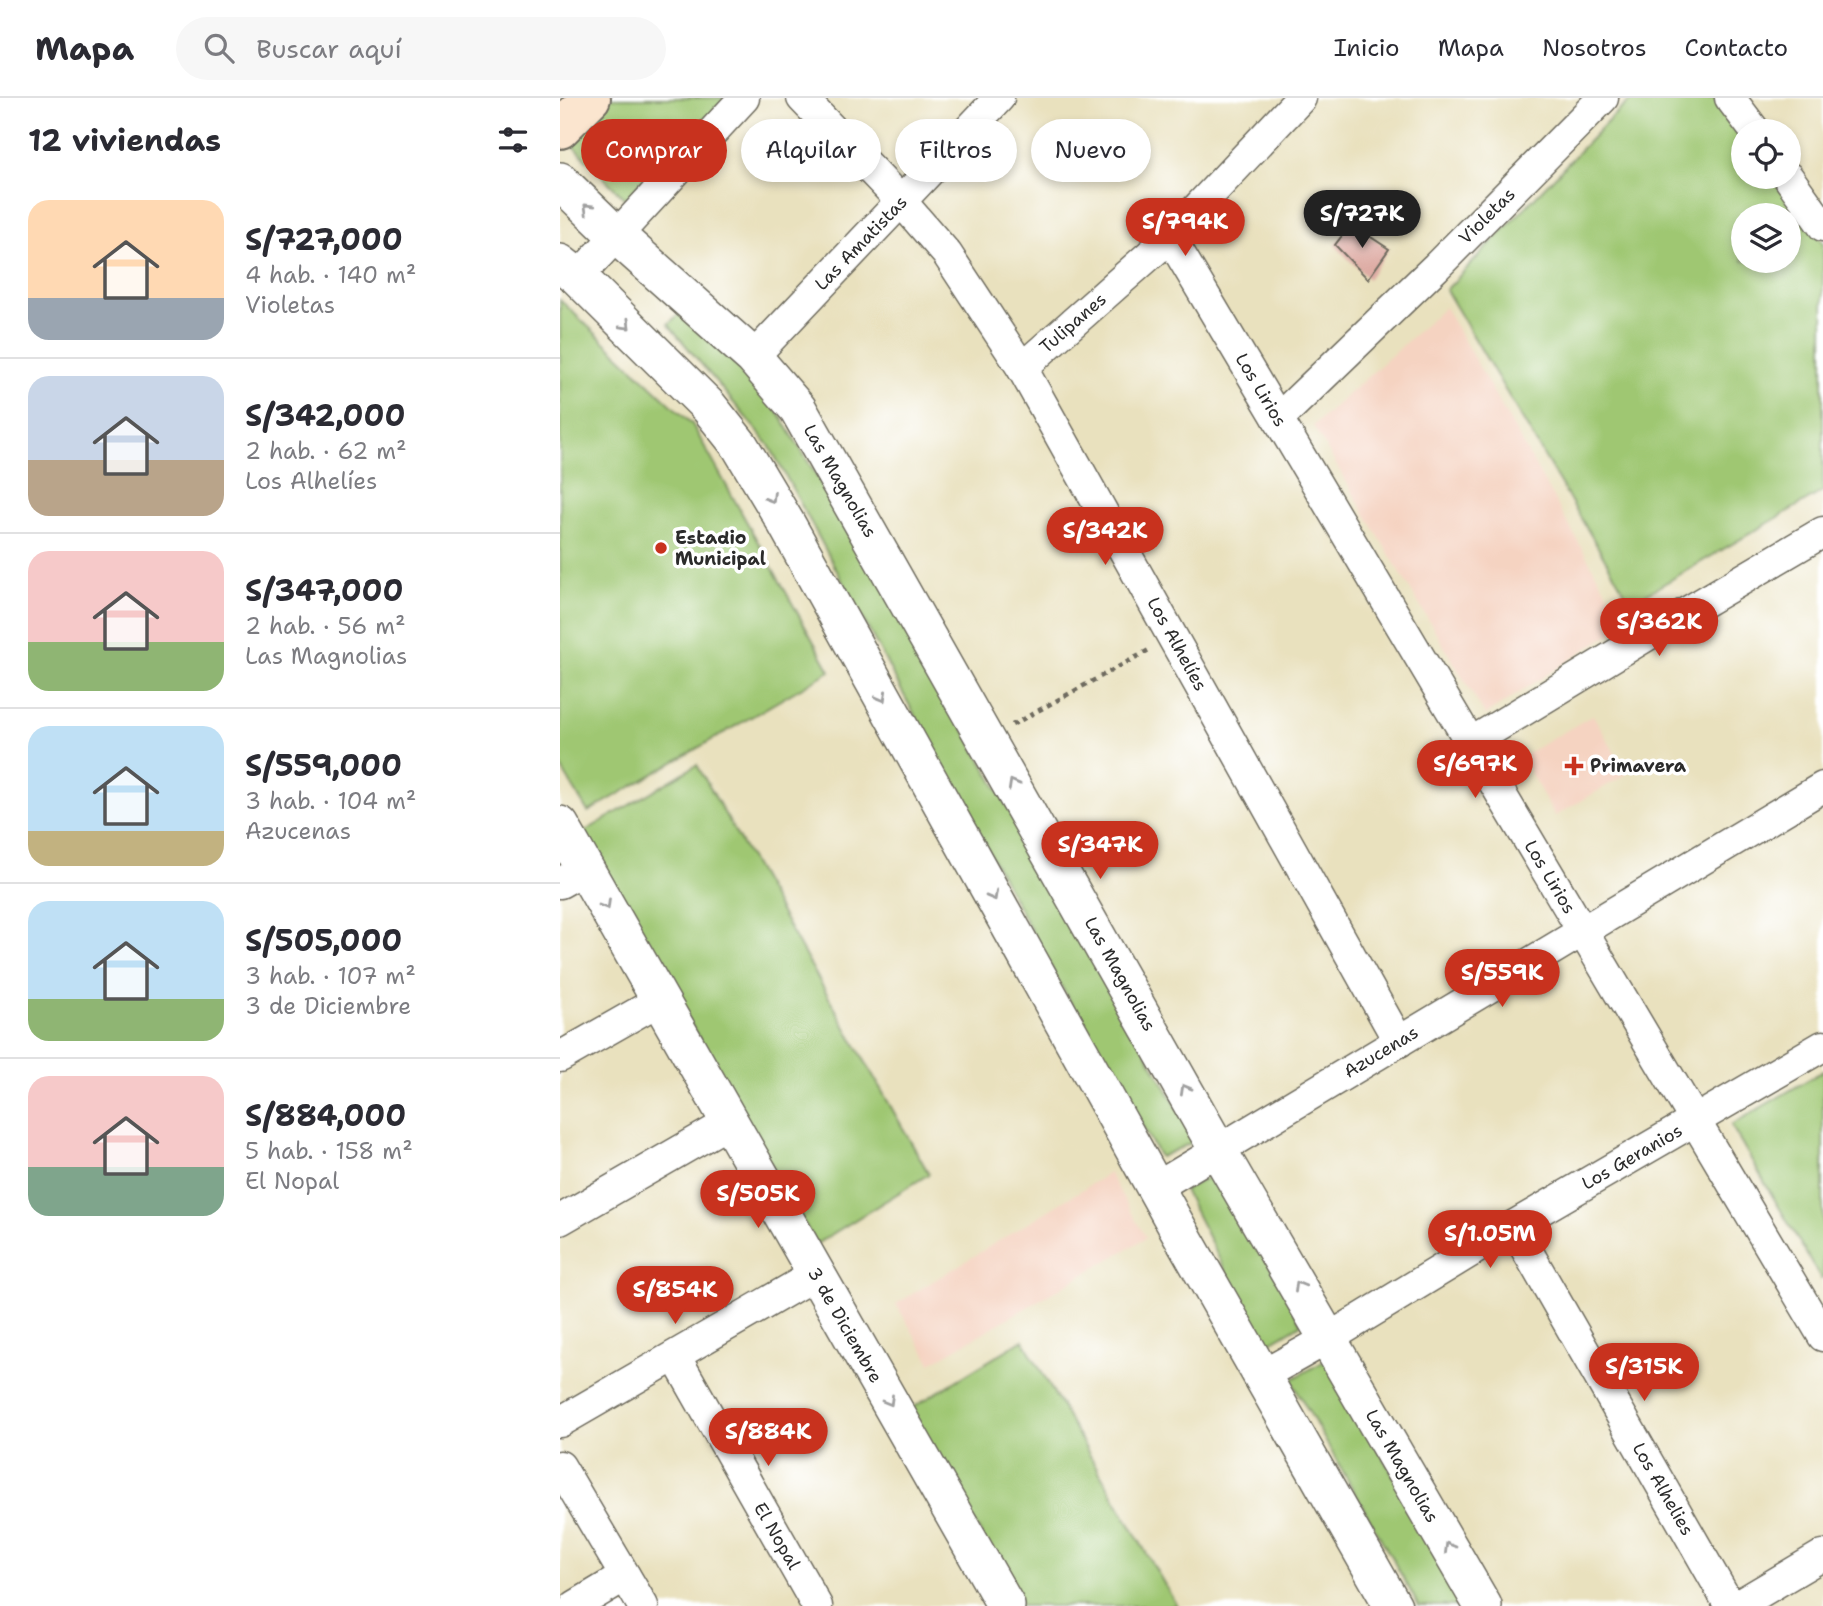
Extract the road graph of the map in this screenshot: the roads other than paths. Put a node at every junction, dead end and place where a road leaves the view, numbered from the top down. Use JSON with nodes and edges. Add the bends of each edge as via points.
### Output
{"nodes":[{"id":1,"x":591,"y":98,"type":"edge"},
{"id":2,"x":744,"y":98,"type":"edge"},
{"id":3,"x":802,"y":98,"type":"edge"},
{"id":4,"x":999,"y":98,"type":"edge"},
{"id":5,"x":1301,"y":98,"type":"edge"},
{"id":6,"x":1603,"y":98,"type":"edge"},
{"id":7,"x":1730,"y":98,"type":"edge"},
{"id":8,"x":1746,"y":119,"type":"edge"},
{"id":9,"x":560,"y":129,"type":"edge"},
{"id":10,"x":560,"y":181,"type":"edge"},
{"id":11,"x":1796,"y":189,"type":"edge"},
{"id":12,"x":901,"y":201,"type":"junction"},
{"id":13,"x":1823,"y":226,"type":"edge"},
{"id":14,"x":617,"y":236,"type":"junction"},
{"id":15,"x":1170,"y":237,"type":"junction"},
{"id":16,"x":569,"y":270,"type":"edge"},
{"id":17,"x":753,"y":357,"type":"junction"},
{"id":18,"x":1022,"y":368,"type":"junction"},
{"id":19,"x":1278,"y":419,"type":"junction"},
{"id":20,"x":1823,"y":532,"type":"edge"},
{"id":21,"x":1470,"y":743,"type":"junction"},
{"id":22,"x":1823,"y":787,"type":"edge"},
{"id":23,"x":560,"y":825,"type":"edge"},
{"id":24,"x":573,"y":876,"type":"edge"},
{"id":25,"x":1582,"y":932,"type":"junction"},
{"id":26,"x":660,"y":1000,"type":"junction"},
{"id":27,"x":1399,"y":1042,"type":"junction"},
{"id":28,"x":1823,"y":1046,"type":"edge"},
{"id":29,"x":560,"y":1057,"type":"edge"},
{"id":30,"x":1695,"y":1121,"type":"junction"},
{"id":31,"x":730,"y":1122,"type":"junction"},
{"id":32,"x":1218,"y":1150,"type":"junction"},
{"id":33,"x":1156,"y":1188,"type":"junction"},
{"id":34,"x":560,"y":1220,"type":"edge"},
{"id":35,"x":1513,"y":1226,"type":"junction"},
{"id":36,"x":816,"y":1274,"type":"junction"},
{"id":37,"x":1819,"y":1322,"type":"edge"},
{"id":38,"x":1329,"y":1338,"type":"junction"},
{"id":39,"x":675,"y":1356,"type":"junction"},
{"id":40,"x":1261,"y":1376,"type":"junction"},
{"id":41,"x":560,"y":1422,"type":"edge"},
{"id":42,"x":560,"y":1466,"type":"edge"},
{"id":43,"x":1823,"y":1555,"type":"edge"},
{"id":44,"x":625,"y":1576,"type":"junction"},
{"id":45,"x":575,"y":1606,"type":"edge"},
{"id":46,"x":643,"y":1606,"type":"edge"},
{"id":47,"x":817,"y":1606,"type":"edge"},
{"id":48,"x":1006,"y":1606,"type":"edge"},
{"id":49,"x":1393,"y":1606,"type":"edge"},
{"id":50,"x":1483,"y":1606,"type":"edge"},
{"id":51,"x":1730,"y":1606,"type":"edge"},
{"id":52,"x":1737,"y":1606,"type":"edge"}],
"edges":[{"from":1,"to":9,"type":"main road"},
{"from":2,"to":14,"type":"street"},
{"from":3,"to":12,"type":"street","name":"Los Alhelíes"},
{"from":4,"to":12,"type":"street","name":"Las Amatistas"},
{"from":5,"to":15,"type":"street","name":"Tulipanes"},
{"from":6,"to":19,"type":"street","name":"Violetas"},
{"from":7,"to":8,"type":"street"},
{"from":14,"to":10,"type":"street","name":"Las Magnolias","one_way":true},
{"from":11,"to":13,"type":"street"},
{"from":12,"to":17,"type":"street","name":"Las Amatistas"},
{"from":12,"to":18,"type":"street","name":"Los Alhelíes","via":[[947,254]]},
{"from":14,"to":16,"type":"street"},
{"from":14,"to":17,"type":"street","name":"Las Magnolias"},
{"from":15,"to":18,"type":"street","name":"Tulipanes"},
{"from":15,"to":19,"type":"street","name":"Los Lirios"},
{"from":16,"to":33,"type":"street","one_way":true,"via":[[709,407],[740,446]]},
{"from":32,"to":17,"type":"street","name":"Las Magnolias","one_way":true,"via":[[816,438]]},
{"from":18,"to":27,"type":"street","name":"Los Alhelíes"},
{"from":19,"to":21,"type":"street","name":"Los Lirios"},
{"from":20,"to":21,"type":"street"},
{"from":21,"to":25,"type":"street","name":"Los Lirios"},
{"from":22,"to":25,"type":"street","name":"Azucenas"},
{"from":23,"to":24,"type":"street","name":"3 de Diciembre"},
{"from":24,"to":26,"type":"street","name":"3 de Diciembre","one_way":true},
{"from":25,"to":27,"type":"street","name":"Azucenas"},
{"from":25,"to":30,"type":"street","name":"Los Lirios"},
{"from":26,"to":29,"type":"street"},
{"from":26,"to":31,"type":"street","name":"3 de Diciembre"},
{"from":27,"to":32,"type":"street","name":"Azucenas"},
{"from":28,"to":30,"type":"street","name":"Los Geranios"},
{"from":30,"to":35,"type":"street","name":"Los Geranios"},
{"from":30,"to":37,"type":"street","name":"Los Lirios"},
{"from":31,"to":34,"type":"street"},
{"from":31,"to":36,"type":"street","name":"3 de Diciembre"},
{"from":32,"to":33,"type":"street","name":"Azucenas"},
{"from":38,"to":32,"type":"street","name":"Las Magnolias","one_way":true},
{"from":33,"to":40,"type":"street"},
{"from":35,"to":38,"type":"street","name":"Los Geranios"},
{"from":35,"to":51,"type":"street","name":"Los Alhelies"},
{"from":36,"to":39,"type":"street"},
{"from":36,"to":48,"type":"street","name":"3 de Diciembre","one_way":true},
{"from":38,"to":40,"type":"street","name":"Los Geranios"},
{"from":50,"to":38,"type":"street","name":"Las Magnolias","one_way":true},
{"from":39,"to":41,"type":"street"},
{"from":39,"to":47,"type":"street","name":"El Nopal"},
{"from":40,"to":49,"type":"street"},
{"from":42,"to":44,"type":"street"},
{"from":43,"to":52,"type":"street"},
{"from":44,"to":45,"type":"street"},
{"from":44,"to":46,"type":"street"}]}
